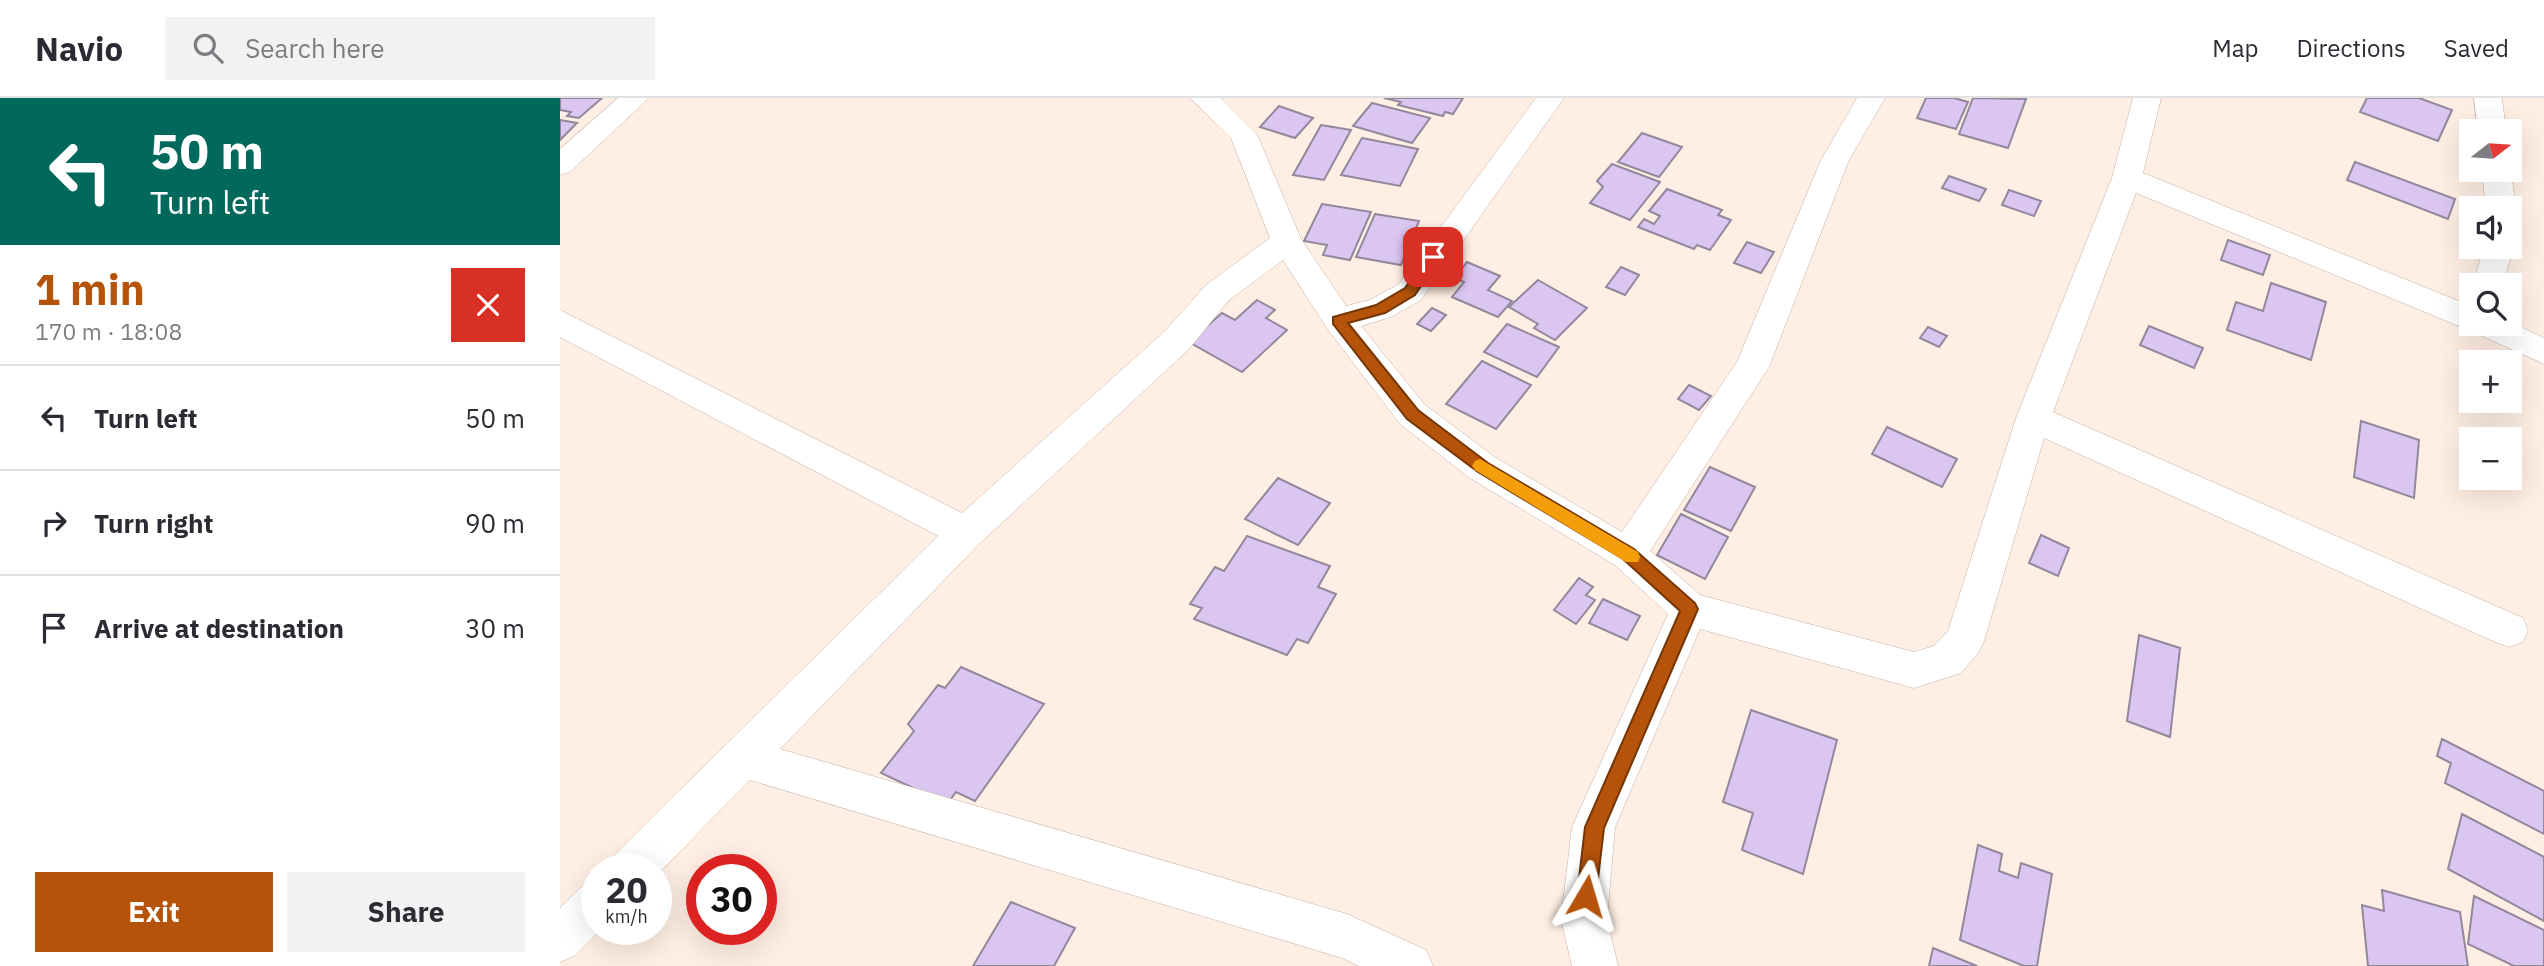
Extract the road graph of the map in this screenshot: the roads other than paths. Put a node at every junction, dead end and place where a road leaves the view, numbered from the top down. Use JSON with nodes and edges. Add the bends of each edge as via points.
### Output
{"nodes":[{"id":1,"x":635,"y":98,"type":"edge"},
{"id":2,"x":1204,"y":98,"type":"edge"},
{"id":3,"x":1550,"y":98,"type":"edge"},
{"id":4,"x":1871,"y":98,"type":"edge"},
{"id":5,"x":2147,"y":98,"type":"edge"},
{"id":6,"x":2488,"y":98,"type":"edge"},
{"id":7,"x":2491,"y":119,"type":"edge"},
{"id":8,"x":560,"y":165,"type":"edge"},
{"id":9,"x":2127,"y":178,"type":"junction"},
{"id":10,"x":1287,"y":241,"type":"junction"},
{"id":11,"x":2459,"y":313,"type":"edge"},
{"id":12,"x":1338,"y":320,"type":"junction"},
{"id":13,"x":560,"y":323,"type":"edge"},
{"id":14,"x":2509,"y":336,"type":"edge"},
{"id":15,"x":2544,"y":352,"type":"edge"},
{"id":16,"x":2033,"y":418,"type":"junction"},
{"id":17,"x":966,"y":533,"type":"junction"},
{"id":18,"x":1629,"y":554,"type":"junction"},
{"id":19,"x":1689,"y":609,"type":"junction"},
{"id":20,"x":2509,"y":630,"type":"dead end"},
{"id":21,"x":744,"y":758,"type":"junction"},
{"id":22,"x":647,"y":854,"type":"edge"},
{"id":23,"x":581,"y":919,"type":"edge"},
{"id":24,"x":560,"y":939,"type":"edge"},
{"id":25,"x":1410,"y":966,"type":"edge"},
{"id":26,"x":1595,"y":966,"type":"edge"}],
"edges":[{"from":1,"to":8,"type":"street"},
{"from":2,"to":10,"type":"street","via":[[1243,134]]},
{"from":3,"to":12,"type":"street","via":[[1410,292],[1380,309]]},
{"from":4,"to":18,"type":"street","via":[[1835,160],[1752,367]]},
{"from":5,"to":9,"type":"street"},
{"from":6,"to":7,"type":"street"},
{"from":9,"to":11,"type":"street"},
{"from":9,"to":16,"type":"street"},
{"from":10,"to":12,"type":"street"},
{"from":10,"to":17,"type":"street","via":[[1217,293],[1177,340]]},
{"from":12,"to":18,"type":"street","via":[[1412,414],[1483,468]]},
{"from":13,"to":17,"type":"street"},
{"from":14,"to":15,"type":"street"},
{"from":16,"to":19,"type":"street","via":[[1964,641],[1947,660],[1914,670]]},
{"from":16,"to":20,"type":"street"},
{"from":17,"to":21,"type":"street"},
{"from":18,"to":19,"type":"street"},
{"from":19,"to":26,"type":"street","via":[[1594,827],[1584,919]]},
{"from":21,"to":22,"type":"street"},
{"from":21,"to":25,"type":"street","via":[[1348,937]]},
{"from":23,"to":24,"type":"street"}]}
